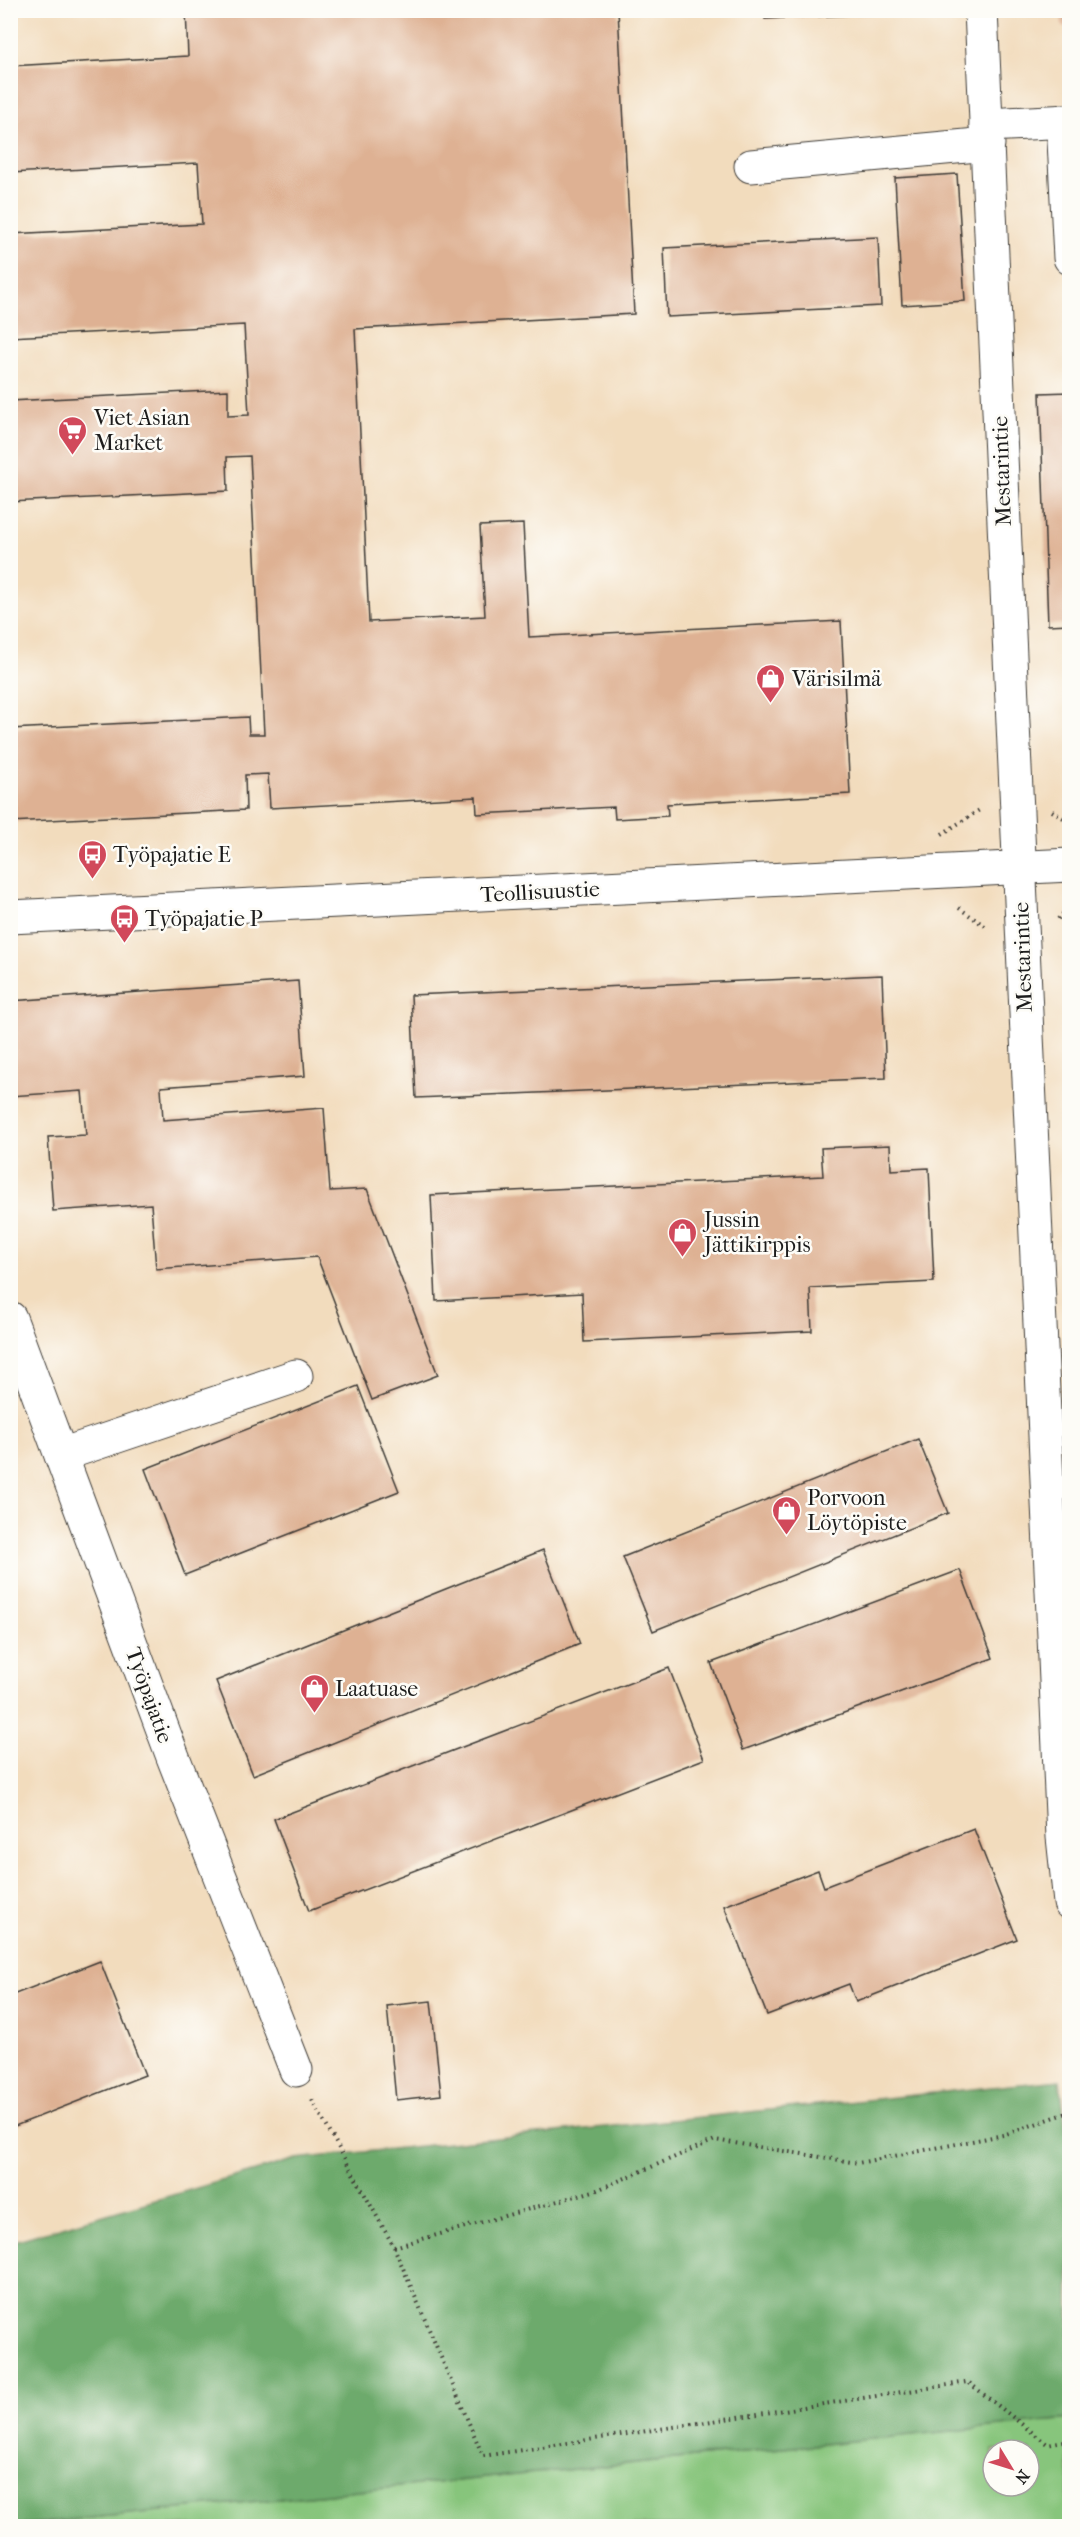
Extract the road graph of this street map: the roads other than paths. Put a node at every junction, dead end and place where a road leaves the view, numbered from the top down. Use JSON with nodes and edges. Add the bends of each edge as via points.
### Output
{"nodes":[{"id":1,"x":981,"y":10,"type":"edge"},
{"id":2,"x":1066,"y":121,"type":"edge"},
{"id":3,"x":987,"y":134,"type":"junction"},
{"id":4,"x":751,"y":166,"type":"dead end"},
{"id":5,"x":1068,"y":209,"type":"edge"},
{"id":6,"x":1070,"y":258,"type":"edge"},
{"id":7,"x":1070,"y":865,"type":"edge"},
{"id":8,"x":1019,"y":867,"type":"junction"},
{"id":9,"x":10,"y":917,"type":"edge"},
{"id":10,"x":10,"y":1318,"type":"edge"},
{"id":11,"x":296,"y":1376,"type":"dead end"},
{"id":12,"x":62,"y":1455,"type":"junction"},
{"id":13,"x":1070,"y":1903,"type":"edge"},
{"id":14,"x":296,"y":2070,"type":"road end"}],
"edges":[{"from":1,"to":3,"type":"street","name":"Mestarintie"},
{"from":2,"to":3,"type":"street"},
{"from":2,"to":5,"type":"street"},
{"from":3,"to":4,"type":"street"},
{"from":3,"to":8,"type":"street","name":"Mestarintie"},
{"from":5,"to":6,"type":"street"},
{"from":7,"to":8,"type":"street","name":"Teollisuustie"},
{"from":8,"to":9,"type":"street","name":"Teollisuustie"},
{"from":8,"to":13,"type":"street","name":"Mestarintie","via":[[1062,1825]]},
{"from":10,"to":12,"type":"street","name":"Työpajatie"},
{"from":11,"to":12,"type":"street"},
{"from":12,"to":14,"type":"street","name":"Työpajatie","via":[[173,1757]]}]}
